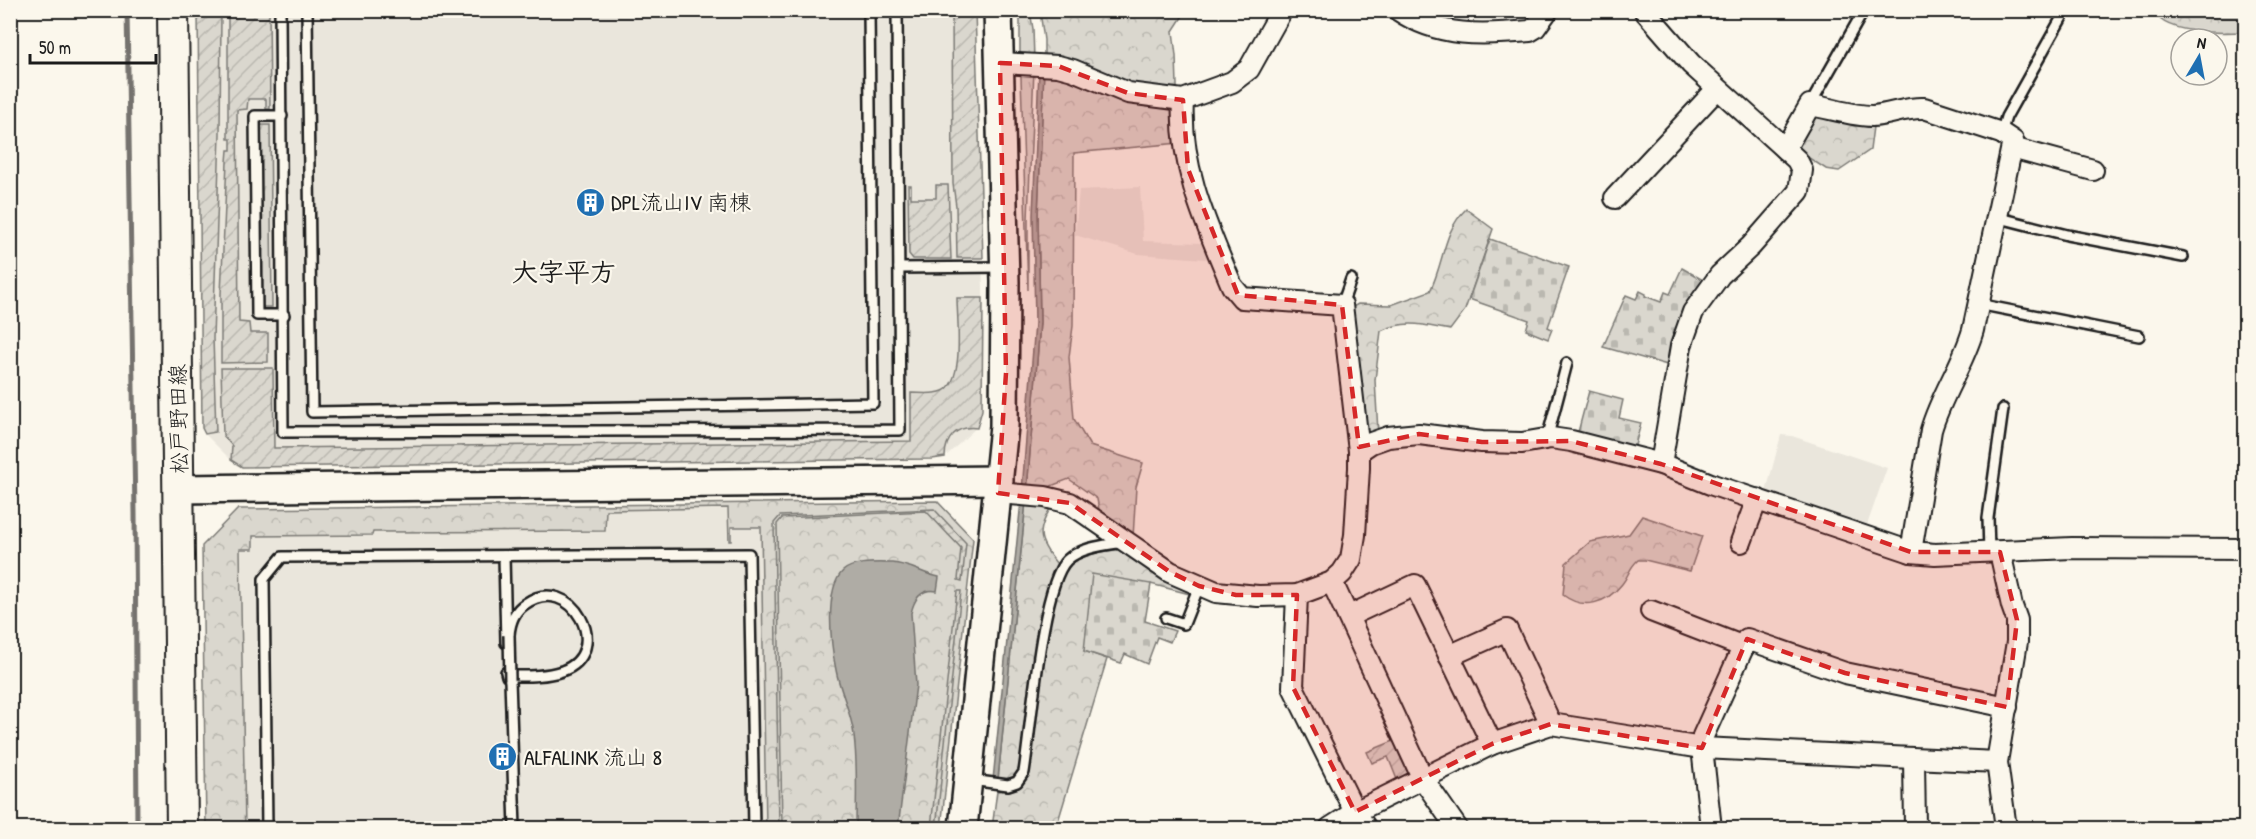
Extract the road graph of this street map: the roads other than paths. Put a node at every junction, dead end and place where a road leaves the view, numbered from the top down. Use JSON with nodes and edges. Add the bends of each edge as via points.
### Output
{"nodes":[{"id":1,"x":173,"y":10,"type":"edge"},
{"id":2,"x":280,"y":10,"type":"edge"},
{"id":3,"x":307,"y":10,"type":"edge"},
{"id":4,"x":869,"y":10,"type":"edge"},
{"id":5,"x":897,"y":10,"type":"edge"},
{"id":6,"x":998,"y":10,"type":"edge"},
{"id":7,"x":1282,"y":10,"type":"edge"},
{"id":8,"x":1398,"y":10,"type":"edge"},
{"id":9,"x":1548,"y":10,"type":"edge"},
{"id":10,"x":1644,"y":10,"type":"edge"},
{"id":11,"x":1864,"y":10,"type":"edge"},
{"id":12,"x":2066,"y":10,"type":"edge"},
{"id":13,"x":1000,"y":63,"type":"junction"},
{"id":14,"x":1718,"y":89,"type":"junction"},
{"id":15,"x":1183,"y":100,"type":"junction"},
{"id":16,"x":1810,"y":105,"type":"junction"},
{"id":17,"x":282,"y":116,"type":"junction"},
{"id":18,"x":2006,"y":141,"type":"junction"},
{"id":19,"x":1785,"y":149,"type":"junction"},
{"id":20,"x":2093,"y":170,"type":"dead end"},
{"id":21,"x":1615,"y":198,"type":"dead end"},
{"id":22,"x":1996,"y":217,"type":"junction"},
{"id":23,"x":2183,"y":257,"type":"dead end"},
{"id":24,"x":1004,"y":267,"type":"junction"},
{"id":25,"x":900,"y":268,"type":"junction"},
{"id":26,"x":1351,"y":279,"type":"dead end"},
{"id":27,"x":1978,"y":304,"type":"junction"},
{"id":28,"x":1342,"y":305,"type":"junction"},
{"id":29,"x":284,"y":315,"type":"junction"},
{"id":30,"x":2139,"y":336,"type":"dead end"},
{"id":31,"x":1567,"y":363,"type":"dead end"},
{"id":32,"x":2003,"y":409,"type":"dead end"},
{"id":33,"x":1547,"y":439,"type":"junction"},
{"id":34,"x":1359,"y":451,"type":"junction"},
{"id":35,"x":1661,"y":464,"type":"junction"},
{"id":36,"x":179,"y":489,"type":"junction"},
{"id":37,"x":1011,"y":491,"type":"junction"},
{"id":38,"x":1757,"y":499,"type":"junction"},
{"id":39,"x":1127,"y":542,"type":"junction"},
{"id":40,"x":1741,"y":542,"type":"dead end"},
{"id":41,"x":2246,"y":549,"type":"edge"},
{"id":42,"x":1911,"y":552,"type":"junction"},
{"id":43,"x":1995,"y":552,"type":"junction"},
{"id":44,"x":504,"y":556,"type":"junction"},
{"id":45,"x":1332,"y":582,"type":"junction"},
{"id":46,"x":1199,"y":586,"type":"junction"},
{"id":47,"x":1298,"y":594,"type":"junction"},
{"id":48,"x":1651,"y":611,"type":"dead end"},
{"id":49,"x":1349,"y":616,"type":"junction"},
{"id":50,"x":1166,"y":618,"type":"dead end"},
{"id":51,"x":1744,"y":647,"type":"junction"},
{"id":52,"x":1449,"y":656,"type":"junction"},
{"id":53,"x":2007,"y":707,"type":"junction"},
{"id":54,"x":1551,"y":724,"type":"junction"},
{"id":55,"x":1491,"y":744,"type":"junction"},
{"id":56,"x":1702,"y":748,"type":"junction"},
{"id":57,"x":1914,"y":759,"type":"junction"},
{"id":58,"x":1997,"y":762,"type":"junction"},
{"id":59,"x":1423,"y":779,"type":"junction"},
{"id":60,"x":968,"y":780,"type":"junction"},
{"id":61,"x":1354,"y":812,"type":"junction"},
{"id":62,"x":182,"y":828,"type":"edge"},
{"id":63,"x":267,"y":828,"type":"edge"},
{"id":64,"x":515,"y":828,"type":"edge"},
{"id":65,"x":754,"y":828,"type":"edge"},
{"id":66,"x":963,"y":828,"type":"edge"},
{"id":67,"x":1330,"y":828,"type":"edge"},
{"id":68,"x":1366,"y":828,"type":"edge"},
{"id":69,"x":1457,"y":828,"type":"edge"},
{"id":70,"x":1711,"y":828,"type":"edge"},
{"id":71,"x":1915,"y":828,"type":"edge"},
{"id":72,"x":2006,"y":828,"type":"edge"}],
"edges":[{"from":1,"to":36,"type":"main road","name":"松戸野田線"},
{"from":2,"to":17,"type":"lane"},
{"from":3,"to":4,"type":"lane","via":[[312,412],[873,403]]},
{"from":5,"to":25,"type":"lane"},
{"from":6,"to":13,"type":"street"},
{"from":7,"to":15,"type":"street","via":[[1241,77]]},
{"from":8,"to":9,"type":"street","via":[[1460,34],[1490,35],[1530,31]]},
{"from":10,"to":14,"type":"street"},
{"from":11,"to":16,"type":"lane"},
{"from":12,"to":18,"type":"lane","via":[[2006,117]]},
{"from":13,"to":15,"type":"street","via":[[1073,70],[1128,93]]},
{"from":13,"to":24,"type":"street"},
{"from":14,"to":19,"type":"street"},
{"from":14,"to":21,"type":"street"},
{"from":15,"to":28,"type":"street","via":[[1188,169],[1197,202],[1238,295]]},
{"from":16,"to":18,"type":"street","via":[[1870,116],[1924,108]]},
{"from":16,"to":19,"type":"street"},
{"from":17,"to":29,"type":"lane"},
{"from":17,"to":29,"type":"lane","via":[[255,116],[257,315]]},
{"from":18,"to":20,"type":"street"},
{"from":18,"to":22,"type":"street"},
{"from":19,"to":35,"type":"street","via":[[1802,170],[1799,191],[1720,275],[1693,312],[1681,346]]},
{"from":22,"to":23,"type":"lane"},
{"from":22,"to":27,"type":"street"},
{"from":24,"to":25,"type":"lane"},
{"from":24,"to":37,"type":"street"},
{"from":25,"to":29,"type":"lane","via":[[900,430],[283,432]]},
{"from":26,"to":28,"type":"lane"},
{"from":27,"to":30,"type":"lane"},
{"from":27,"to":42,"type":"street","via":[[1967,348],[1931,430]]},
{"from":28,"to":34,"type":"street"},
{"from":31,"to":33,"type":"lane"},
{"from":32,"to":43,"type":"lane","via":[[1988,518]]},
{"from":33,"to":34,"type":"street","via":[[1482,442],[1419,434],[1388,437]]},
{"from":33,"to":35,"type":"street","via":[[1571,441]]},
{"from":34,"to":45,"type":"street","via":[[1351,559]]},
{"from":35,"to":38,"type":"street"},
{"from":36,"to":37,"type":"street"},
{"from":36,"to":62,"type":"main road","name":"松戸野田線"},
{"from":37,"to":39,"type":"street","via":[[1070,503]]},
{"from":37,"to":60,"type":"street"},
{"from":38,"to":40,"type":"street"},
{"from":38,"to":42,"type":"street"},
{"from":39,"to":46,"type":"street","via":[[1170,572]]},
{"from":39,"to":60,"type":"lane","via":[[1082,551],[1067,560],[1058,575],[1046,620],[1024,772],[1017,782],[1008,785]]},
{"from":41,"to":43,"type":"street","via":[[2072,548]]},
{"from":42,"to":43,"type":"street"},
{"from":43,"to":53,"type":"street","via":[[2018,620]]},
{"from":44,"to":63,"type":"lane","via":[[282,557],[264,579]]},
{"from":44,"to":64,"type":"lane","bridge":true,"via":[[507,676],[535,676],[564,670],[585,650],[586,637],[585,624],[578,612],[556,598],[530,600],[513,616],[509,635]]},
{"from":44,"to":65,"type":"lane","via":[[749,554]]},
{"from":45,"to":47,"type":"street"},
{"from":45,"to":49,"type":"street"},
{"from":46,"to":47,"type":"street","via":[[1236,595]]},
{"from":46,"to":50,"type":"lane","via":[[1184,624]]},
{"from":47,"to":61,"type":"street","via":[[1293,687]]},
{"from":48,"to":51,"type":"street"},
{"from":49,"to":52,"type":"street","via":[[1415,585]]},
{"from":49,"to":59,"type":"street"},
{"from":51,"to":53,"type":"street","via":[[1748,639],[1845,673]]},
{"from":51,"to":56,"type":"street","via":[[1703,736]]},
{"from":52,"to":54,"type":"street","via":[[1507,630]]},
{"from":52,"to":55,"type":"street"},
{"from":53,"to":58,"type":"street"},
{"from":54,"to":55,"type":"street"},
{"from":54,"to":56,"type":"street"},
{"from":55,"to":59,"type":"street"},
{"from":56,"to":57,"type":"street"},
{"from":56,"to":70,"type":"street"},
{"from":57,"to":58,"type":"street"},
{"from":57,"to":71,"type":"street"},
{"from":58,"to":72,"type":"street"},
{"from":59,"to":61,"type":"street"},
{"from":59,"to":69,"type":"street"},
{"from":60,"to":66,"type":"street"},
{"from":61,"to":67,"type":"street"},
{"from":61,"to":68,"type":"street"}]}
